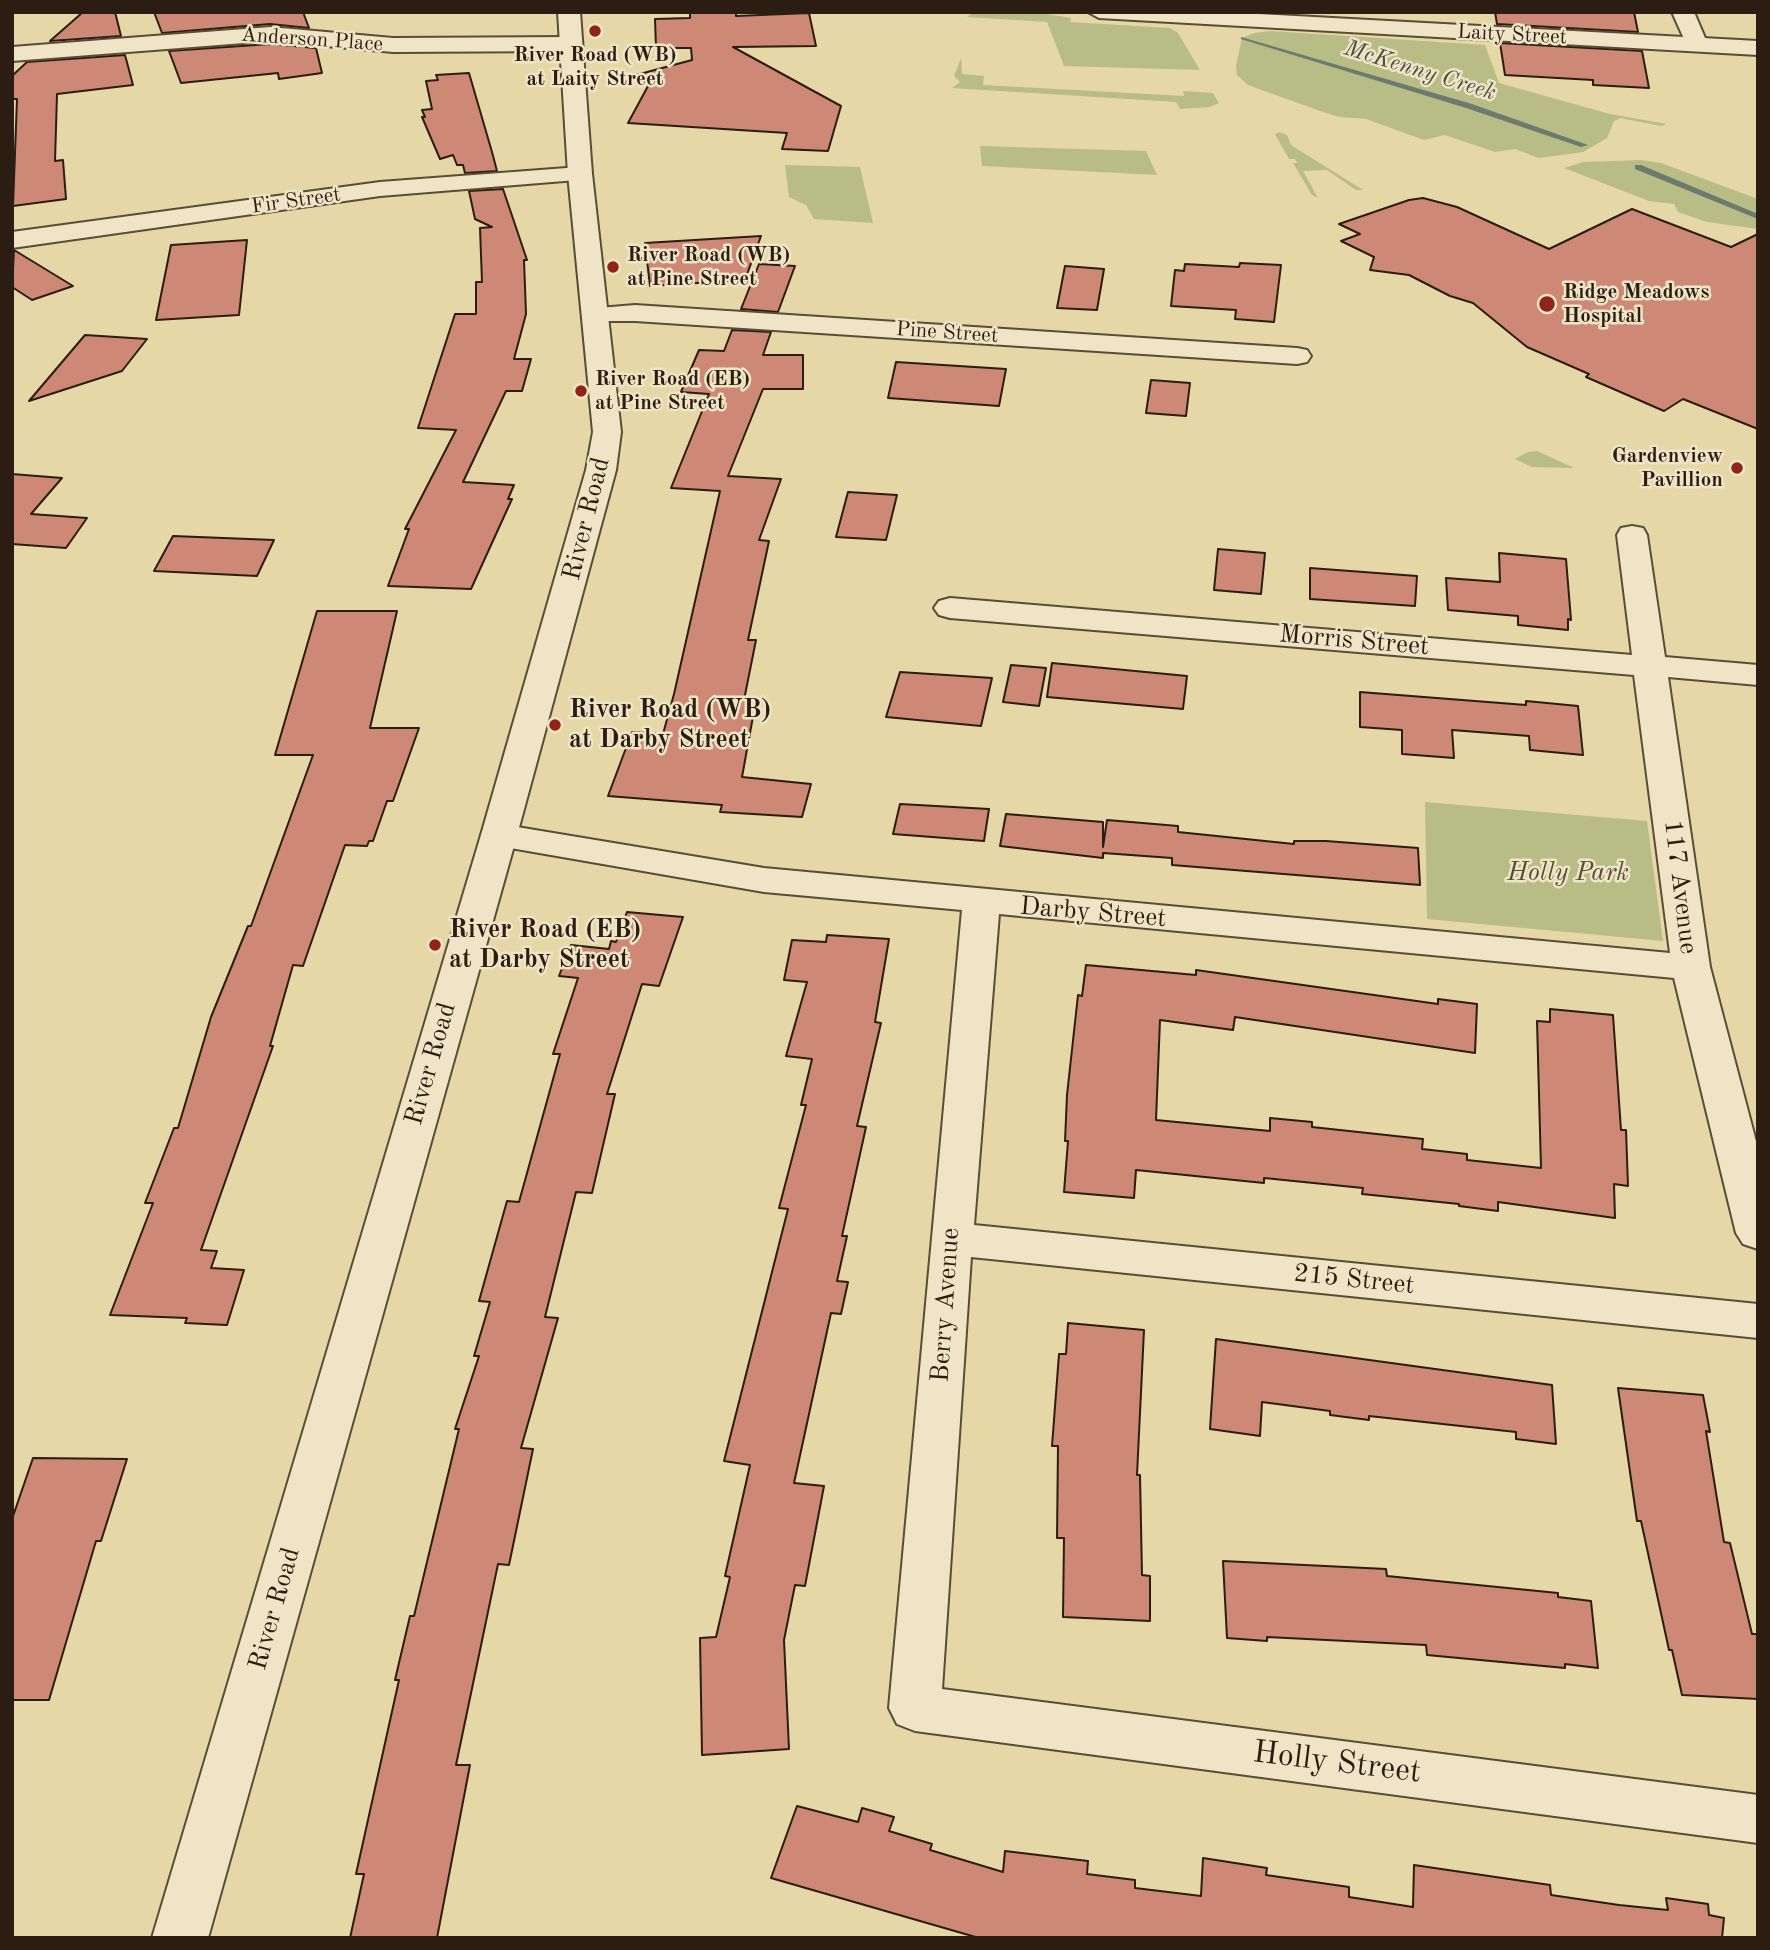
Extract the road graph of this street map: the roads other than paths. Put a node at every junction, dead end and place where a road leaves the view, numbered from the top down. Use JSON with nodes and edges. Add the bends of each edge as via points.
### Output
{"nodes":[{"id":1,"x":1099,"y":12,"type":"edge"},
{"id":2,"x":1683,"y":12,"type":"edge"},
{"id":3,"x":1343,"y":19,"type":"edge"},
{"id":4,"x":570,"y":28,"type":"edge"},
{"id":5,"x":1697,"y":45,"type":"junction"},
{"id":6,"x":1758,"y":48,"type":"edge"},
{"id":7,"x":12,"y":54,"type":"edge"},
{"id":8,"x":580,"y":174,"type":"junction"},
{"id":9,"x":12,"y":240,"type":"edge"},
{"id":10,"x":596,"y":315,"type":"junction"},
{"id":11,"x":1297,"y":356,"type":"dead end"},
{"id":12,"x":1632,"y":535,"type":"dead end"},
{"id":13,"x":950,"y":608,"type":"dead end"},
{"id":14,"x":1651,"y":666,"type":"junction"},
{"id":15,"x":1758,"y":674,"type":"edge"},
{"id":16,"x":499,"y":835,"type":"junction"},
{"id":17,"x":981,"y":902,"type":"junction"},
{"id":18,"x":1691,"y":967,"type":"junction"},
{"id":19,"x":1758,"y":1233,"type":"edge"},
{"id":20,"x":951,"y":1239,"type":"junction"},
{"id":21,"x":1758,"y":1321,"type":"edge"},
{"id":22,"x":915,"y":1708,"type":"joint"},
{"id":23,"x":1758,"y":1819,"type":"edge"},
{"id":24,"x":180,"y":1938,"type":"edge"}],
"edges":[{"from":1,"to":3,"type":"street","name":"Laity Street"},
{"from":2,"to":5,"type":"street"},
{"from":3,"to":5,"type":"street","name":"Laity Street"},
{"from":4,"to":7,"type":"street","name":"Anderson Place","via":[[393,45],[270,34]]},
{"from":4,"to":8,"type":"street","name":"River Road"},
{"from":5,"to":6,"type":"street","name":"Laity Street"},
{"from":8,"to":9,"type":"street","name":"Fir Street","via":[[380,190]]},
{"from":8,"to":10,"type":"street","name":"River Road"},
{"from":10,"to":11,"type":"street","name":"Pine Street","via":[[635,313]]},
{"from":10,"to":16,"type":"street","name":"River Road","via":[[605,451]]},
{"from":12,"to":14,"type":"street","name":"117 Avenue"},
{"from":13,"to":14,"type":"street","name":"Morris Street"},
{"from":14,"to":15,"type":"street","name":"Morris Street"},
{"from":14,"to":18,"type":"street","name":"117 Avenue"},
{"from":16,"to":17,"type":"street","name":"Darby Street","via":[[764,880]]},
{"from":16,"to":24,"type":"street","name":"River Road"},
{"from":17,"to":18,"type":"street","name":"Darby Street"},
{"from":17,"to":20,"type":"street","name":"Berry Avenue"},
{"from":18,"to":19,"type":"street","name":"117 Avenue"},
{"from":20,"to":21,"type":"street","name":"215 Street"},
{"from":20,"to":22,"type":"street","name":"Berry Avenue"},
{"from":22,"to":23,"type":"street","name":"Holly Street"}]}
